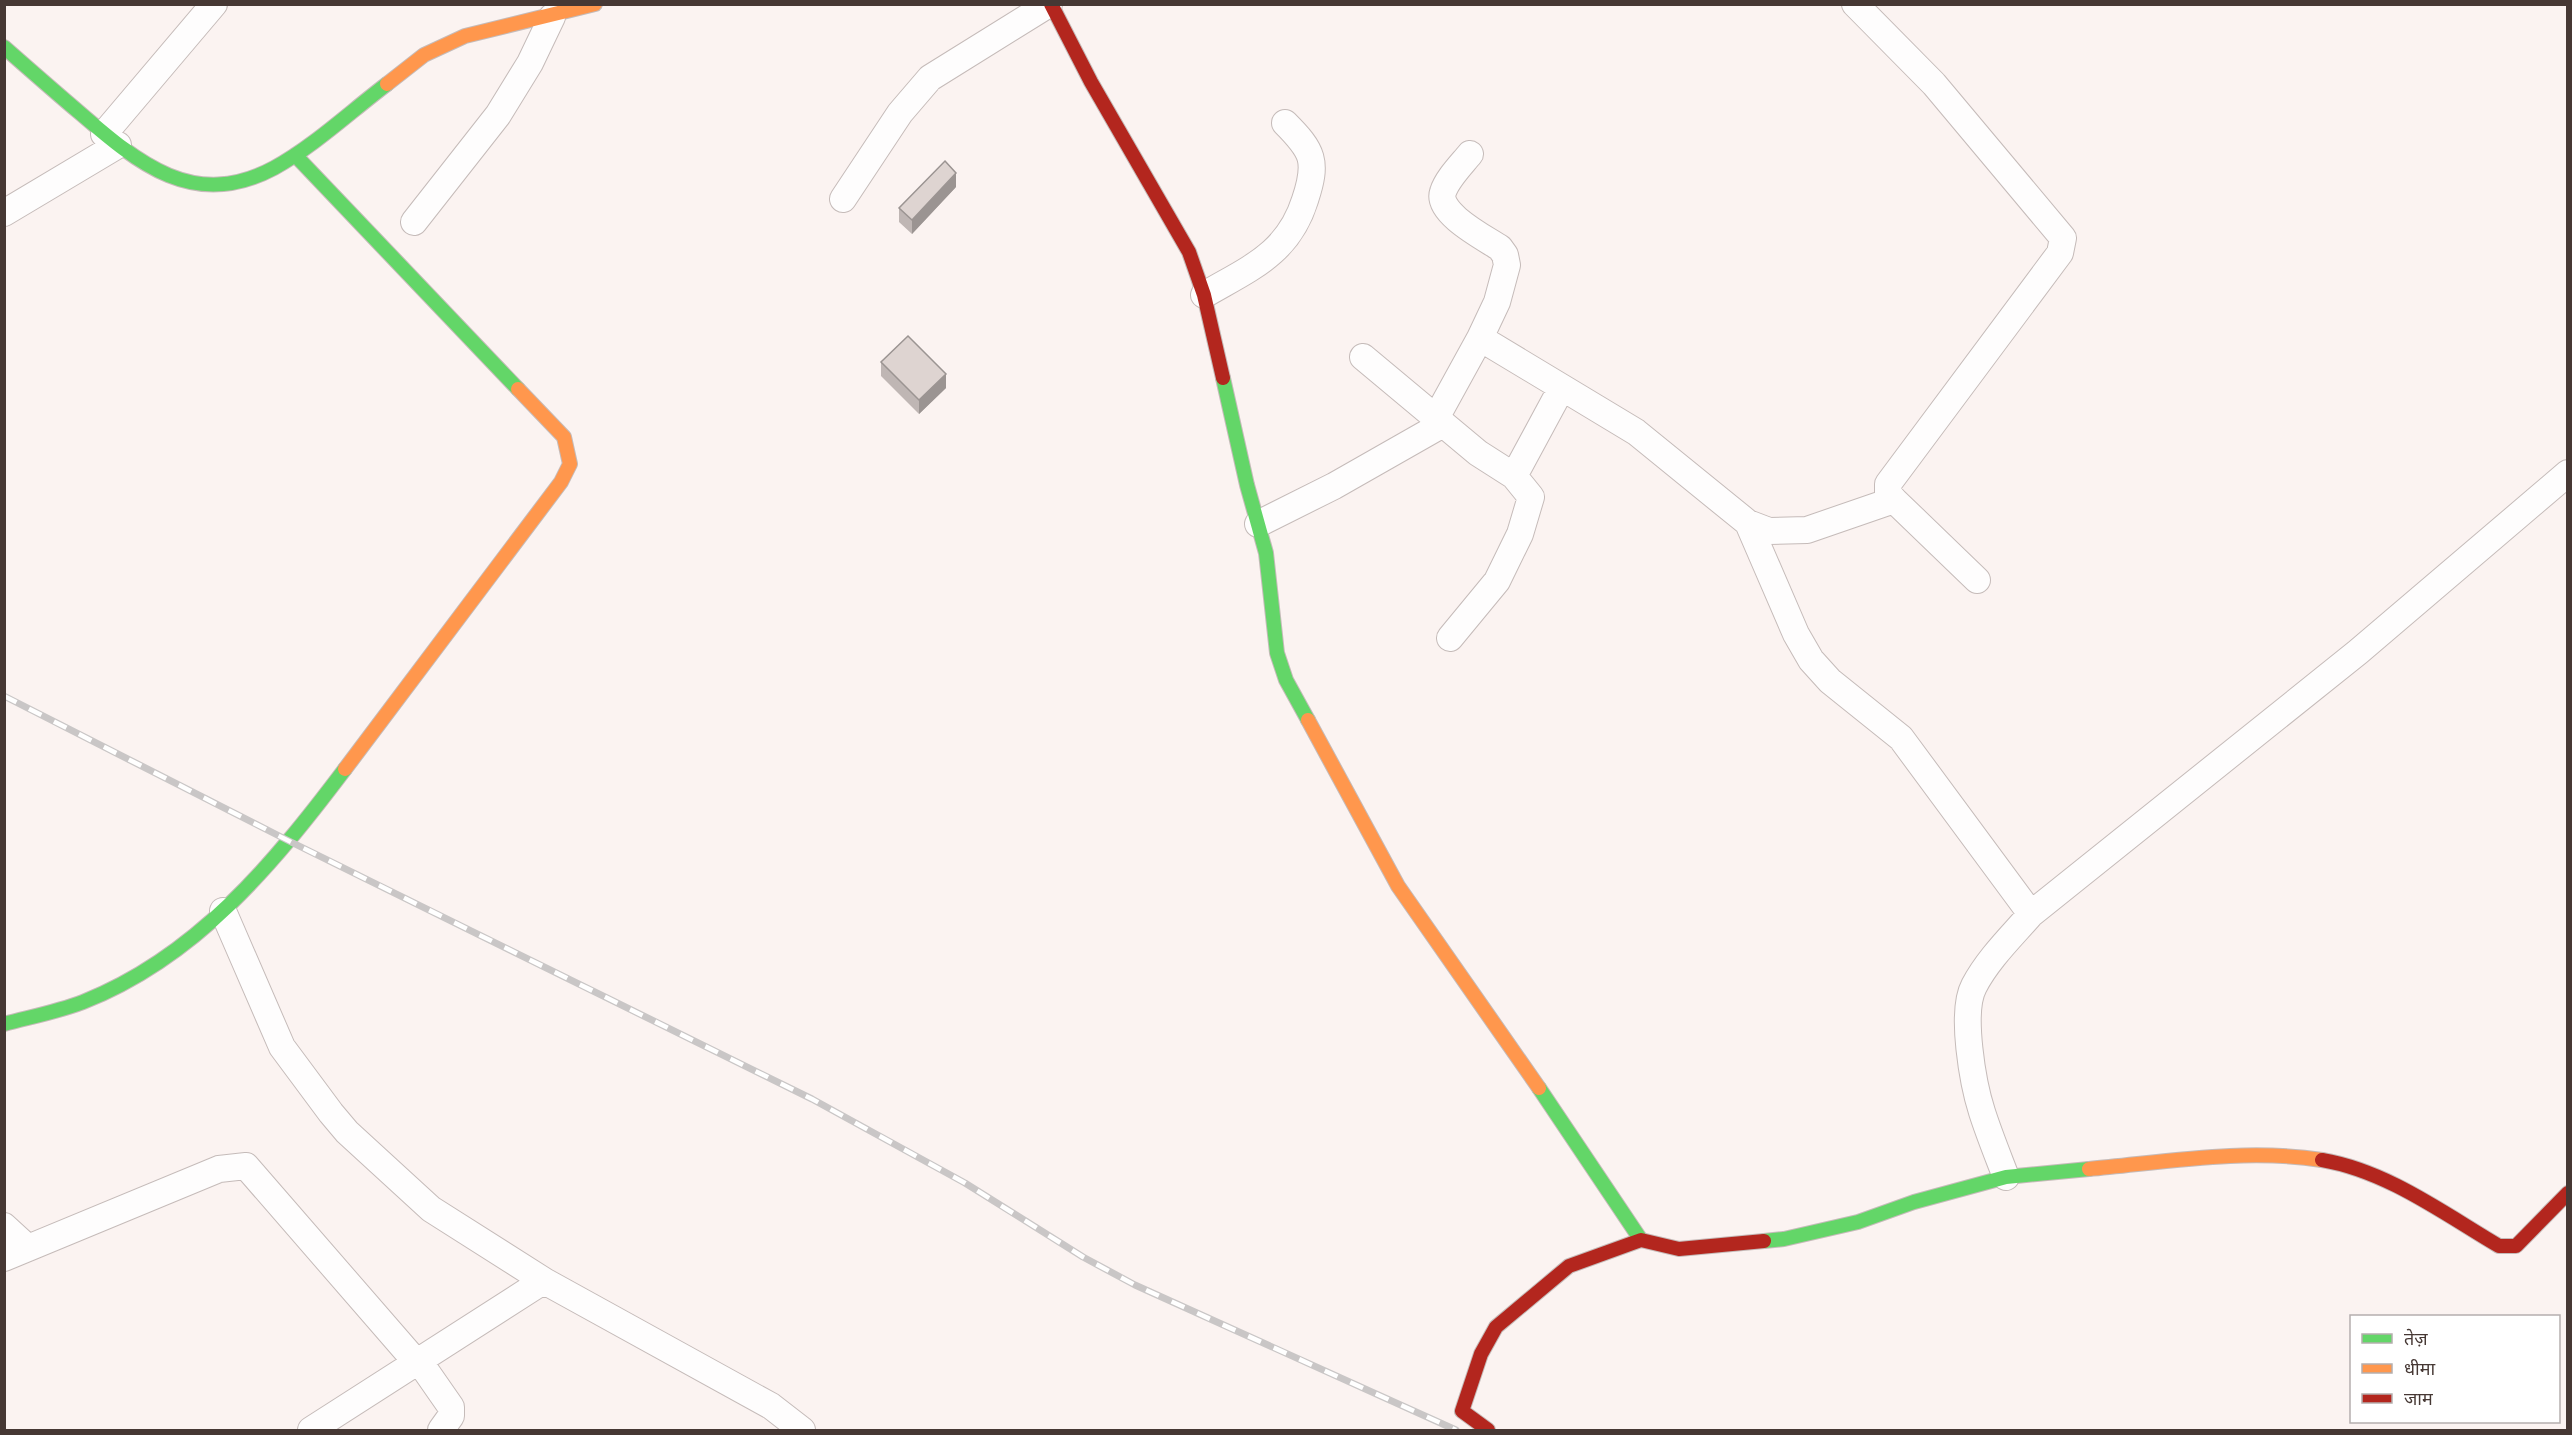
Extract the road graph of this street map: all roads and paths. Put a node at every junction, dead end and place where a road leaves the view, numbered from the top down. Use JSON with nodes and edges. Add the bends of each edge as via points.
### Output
{"nodes":[{"id":1,"x":214,"y":4,"type":"edge"},
{"id":2,"x":595,"y":4,"type":"edge"},
{"id":3,"x":1050,"y":4,"type":"edge"},
{"id":4,"x":1855,"y":4,"type":"edge"},
{"id":5,"x":513,"y":13,"type":"edge"},
{"id":6,"x":552,"y":17,"type":"junction"},
{"id":7,"x":4,"y":48,"type":"edge"},
{"id":8,"x":1285,"y":123,"type":"dead end"},
{"id":9,"x":111,"y":140,"type":"junction"},
{"id":10,"x":1470,"y":154,"type":"dead end"},
{"id":11,"x":296,"y":155,"type":"junction"},
{"id":12,"x":843,"y":199,"type":"dead end"},
{"id":13,"x":4,"y":213,"type":"edge"},
{"id":14,"x":414,"y":222,"type":"dead end"},
{"id":15,"x":1204,"y":295,"type":"junction"},
{"id":16,"x":1480,"y":338,"type":"junction"},
{"id":17,"x":1363,"y":357,"type":"dead end"},
{"id":18,"x":1561,"y":389,"type":"junction"},
{"id":19,"x":1439,"y":421,"type":"junction"},
{"id":20,"x":2568,"y":473,"type":"edge"},
{"id":21,"x":1514,"y":476,"type":"junction"},
{"id":22,"x":1894,"y":500,"type":"junction"},
{"id":23,"x":1748,"y":523,"type":"junction"},
{"id":24,"x":1258,"y":524,"type":"junction"},
{"id":25,"x":1977,"y":580,"type":"dead end"},
{"id":26,"x":1450,"y":638,"type":"dead end"},
{"id":27,"x":223,"y":911,"type":"junction"},
{"id":28,"x":2031,"y":914,"type":"junction"},
{"id":29,"x":4,"y":1024,"type":"edge"},
{"id":30,"x":2006,"y":1177,"type":"junction"},
{"id":31,"x":2568,"y":1193,"type":"edge"},
{"id":32,"x":4,"y":1226,"type":"edge"},
{"id":33,"x":1641,"y":1240,"type":"junction"},
{"id":34,"x":28,"y":1248,"type":"junction"},
{"id":35,"x":4,"y":1258,"type":"edge"},
{"id":36,"x":546,"y":1282,"type":"junction"},
{"id":37,"x":418,"y":1362,"type":"junction"},
{"id":38,"x":311,"y":1431,"type":"edge"},
{"id":39,"x":441,"y":1431,"type":"edge"},
{"id":40,"x":802,"y":1431,"type":"edge"},
{"id":41,"x":1488,"y":1431,"type":"edge"}],
"edges":[{"from":1,"to":9,"type":"street"},
{"from":2,"to":6,"type":"main road"},
{"from":3,"to":12,"type":"street","via":[[930,78],[900,112]]},
{"from":3,"to":15,"type":"main road","via":[[1189,252]]},
{"from":4,"to":22,"type":"street","via":[[1934,84],[2063,238],[2060,253],[1892,476],[1888,493]]},
{"from":5,"to":6,"type":"main road"},
{"from":5,"to":11,"type":"main road","via":[[424,55]]},
{"from":6,"to":14,"type":"street","via":[[498,115]]},
{"from":7,"to":9,"type":"main road"},
{"from":8,"to":15,"type":"street","via":[[1307,145],[1313,160],[1312,180],[1300,217],[1283,243],[1260,262]]},
{"from":9,"to":11,"type":"main road","via":[[149,168],[178,180],[208,185],[272,170]]},
{"from":9,"to":13,"type":"street"},
{"from":10,"to":16,"type":"street","via":[[1441,197],[1451,215],[1505,255],[1507,266],[1497,302]]},
{"from":11,"to":27,"type":"main road","via":[[564,437],[570,464],[561,482],[291,842]]},
{"from":15,"to":24,"type":"main road"},
{"from":16,"to":18,"type":"street"},
{"from":16,"to":19,"type":"street"},
{"from":17,"to":19,"type":"street"},
{"from":18,"to":21,"type":"street"},
{"from":18,"to":23,"type":"street","via":[[1636,432]]},
{"from":19,"to":21,"type":"street"},
{"from":19,"to":24,"type":"street","via":[[1334,486]]},
{"from":20,"to":28,"type":"street","via":[[2358,652]]},
{"from":21,"to":26,"type":"street","via":[[1531,497],[1520,534],[1497,581]]},
{"from":22,"to":23,"type":"street","via":[[1808,530],[1769,531]]},
{"from":22,"to":25,"type":"street"},
{"from":23,"to":28,"type":"street","via":[[1810,660],[1901,738]]},
{"from":24,"to":33,"type":"main road","via":[[1266,553],[1277,652],[1286,680],[1398,886],[1494,1020]]},
{"from":27,"to":29,"type":"main road","via":[[144,973],[90,999]]},
{"from":27,"to":36,"type":"street","via":[[282,1047],[342,1126],[431,1209]]},
{"from":28,"to":30,"type":"street","via":[[1973,987],[1968,1014],[1981,1111]]},
{"from":30,"to":31,"type":"main road","via":[[2215,1157],[2288,1155],[2345,1164],[2389,1180],[2499,1245],[2516,1246]]},
{"from":30,"to":33,"type":"main road","via":[[1858,1222],[1784,1239],[1679,1249]]},
{"from":32,"to":34,"type":"street"},
{"from":33,"to":41,"type":"main road","via":[[1569,1266],[1496,1327],[1481,1354],[1462,1411]]},
{"from":34,"to":35,"type":"street"},
{"from":34,"to":37,"type":"street","via":[[219,1168],[246,1166]]},
{"from":36,"to":37,"type":"street"},
{"from":36,"to":40,"type":"street","via":[[771,1406]]},
{"from":37,"to":38,"type":"street"},
{"from":37,"to":39,"type":"street","via":[[451,1407],[451,1416]]}]}
